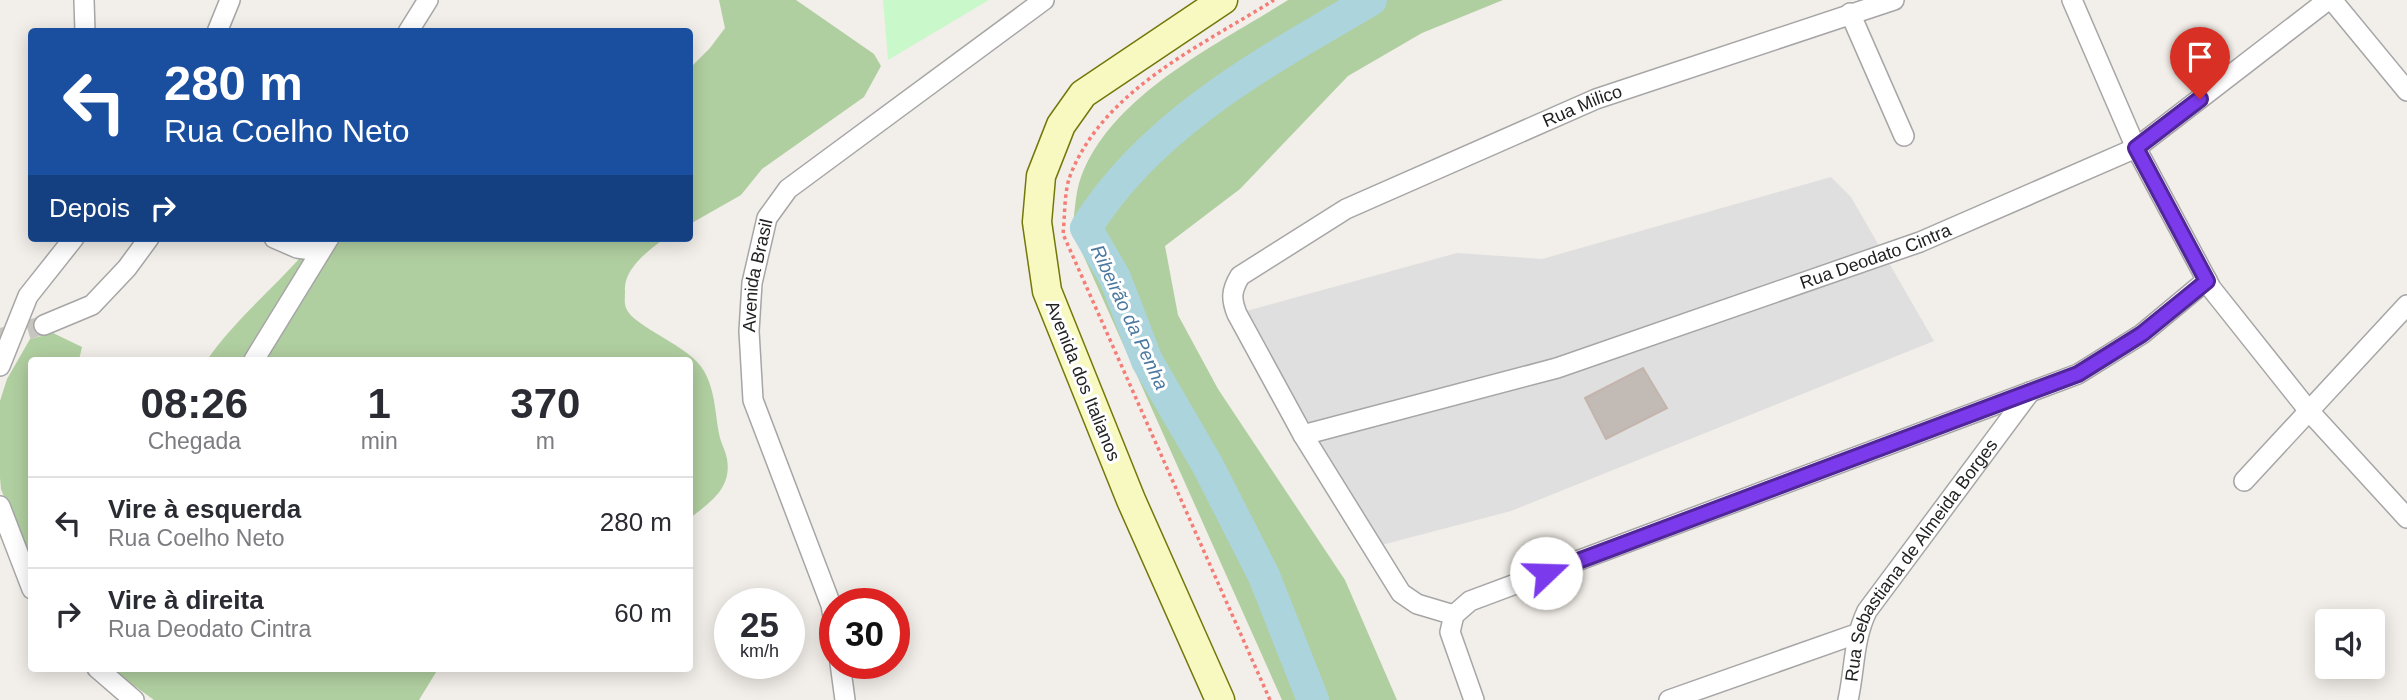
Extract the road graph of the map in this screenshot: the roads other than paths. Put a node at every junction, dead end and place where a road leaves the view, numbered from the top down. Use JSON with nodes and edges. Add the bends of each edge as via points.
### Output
{"nodes":[{"id":1,"x":84,"y":0,"type":"edge"},
{"id":2,"x":230,"y":0,"type":"edge"},
{"id":3,"x":428,"y":0,"type":"edge"},
{"id":4,"x":1044,"y":0,"type":"edge"},
{"id":5,"x":1223,"y":0,"type":"edge"},
{"id":6,"x":1894,"y":0,"type":"edge"},
{"id":7,"x":2072,"y":0,"type":"edge"},
{"id":8,"x":2330,"y":0,"type":"edge"},
{"id":9,"x":1850,"y":13,"type":"junction"},
{"id":10,"x":85,"y":28,"type":"edge"},
{"id":11,"x":219,"y":28,"type":"edge"},
{"id":12,"x":410,"y":28,"type":"edge"},
{"id":13,"x":2407,"y":92,"type":"edge"},
{"id":14,"x":1904,"y":136,"type":"dead end"},
{"id":15,"x":2136,"y":148,"type":"junction"},
{"id":16,"x":71,"y":242,"type":"edge"},
{"id":17,"x":146,"y":242,"type":"edge"},
{"id":18,"x":283,"y":242,"type":"edge"},
{"id":19,"x":324,"y":244,"type":"edge"},
{"id":20,"x":2207,"y":281,"type":"junction"},
{"id":21,"x":2407,"y":305,"type":"edge"},
{"id":22,"x":44,"y":325,"type":"tunnel mouth"},
{"id":23,"x":256,"y":357,"type":"edge"},
{"id":24,"x":0,"y":366,"type":"edge"},
{"id":25,"x":2031,"y":392,"type":"junction"},
{"id":26,"x":2309,"y":411,"type":"junction"},
{"id":27,"x":1303,"y":435,"type":"junction"},
{"id":28,"x":2244,"y":481,"type":"dead end"},
{"id":29,"x":0,"y":506,"type":"edge"},
{"id":30,"x":2407,"y":518,"type":"edge"},
{"id":31,"x":28,"y":579,"type":"edge"},
{"id":32,"x":825,"y":588,"type":"edge"},
{"id":33,"x":1454,"y":615,"type":"junction"},
{"id":34,"x":1856,"y":634,"type":"junction"},
{"id":35,"x":102,"y":672,"type":"edge"},
{"id":36,"x":842,"y":679,"type":"edge"},
{"id":37,"x":134,"y":700,"type":"edge"},
{"id":38,"x":845,"y":700,"type":"edge"},
{"id":39,"x":1220,"y":700,"type":"edge"},
{"id":40,"x":1474,"y":700,"type":"edge"},
{"id":41,"x":1669,"y":700,"type":"edge"},
{"id":42,"x":1848,"y":700,"type":"edge"}],
"edges":[{"from":1,"to":10,"type":"street"},
{"from":2,"to":11,"type":"street"},
{"from":3,"to":12,"type":"street"},
{"from":4,"to":32,"type":"street","name":"Avenida Brasil","via":[[788,188],[767,218],[752,283],[753,400]]},
{"from":5,"to":39,"type":"main road","name":"Avenida dos Italianos","via":[[1083,94],[1061,125],[1041,176],[1037,222],[1047,291],[1131,500]]},
{"from":6,"to":9,"type":"street","name":"Rua Milico"},
{"from":7,"to":15,"type":"street"},
{"from":8,"to":13,"type":"street"},
{"from":8,"to":15,"type":"street","name":"Rua Deodato Cintra"},
{"from":9,"to":14,"type":"street"},
{"from":9,"to":27,"type":"street","name":"Rua Milico","via":[[1596,99],[1346,209],[1240,276],[1232,301]]},
{"from":15,"to":20,"type":"street"},
{"from":15,"to":27,"type":"street","name":"Rua Deodato Cintra","via":[[1920,242],[1823,278],[1557,368]]},
{"from":16,"to":24,"type":"street","via":[[28,296]]},
{"from":17,"to":22,"type":"street","via":[[92,305]]},
{"from":18,"to":19,"type":"street","via":[[297,248]]},
{"from":19,"to":23,"type":"street"},
{"from":20,"to":25,"type":"street","via":[[2142,334],[2078,374]]},
{"from":20,"to":26,"type":"street"},
{"from":21,"to":26,"type":"street"},
{"from":25,"to":33,"type":"street","via":[[1470,601]]},
{"from":25,"to":34,"type":"street","name":"Rua Sebastiana de Almeida Borges","via":[[1867,611]]},
{"from":26,"to":28,"type":"street"},
{"from":26,"to":30,"type":"street"},
{"from":27,"to":33,"type":"street","name":"Rua Milico","via":[[1401,593],[1417,604]]},
{"from":29,"to":31,"type":"street"},
{"from":33,"to":40,"type":"street","via":[[1450,632]]},
{"from":34,"to":41,"type":"street"},
{"from":34,"to":42,"type":"street","name":"Rua Sebastiana de Almeida Borges"},
{"from":35,"to":37,"type":"street"},
{"from":36,"to":38,"type":"street"}]}
